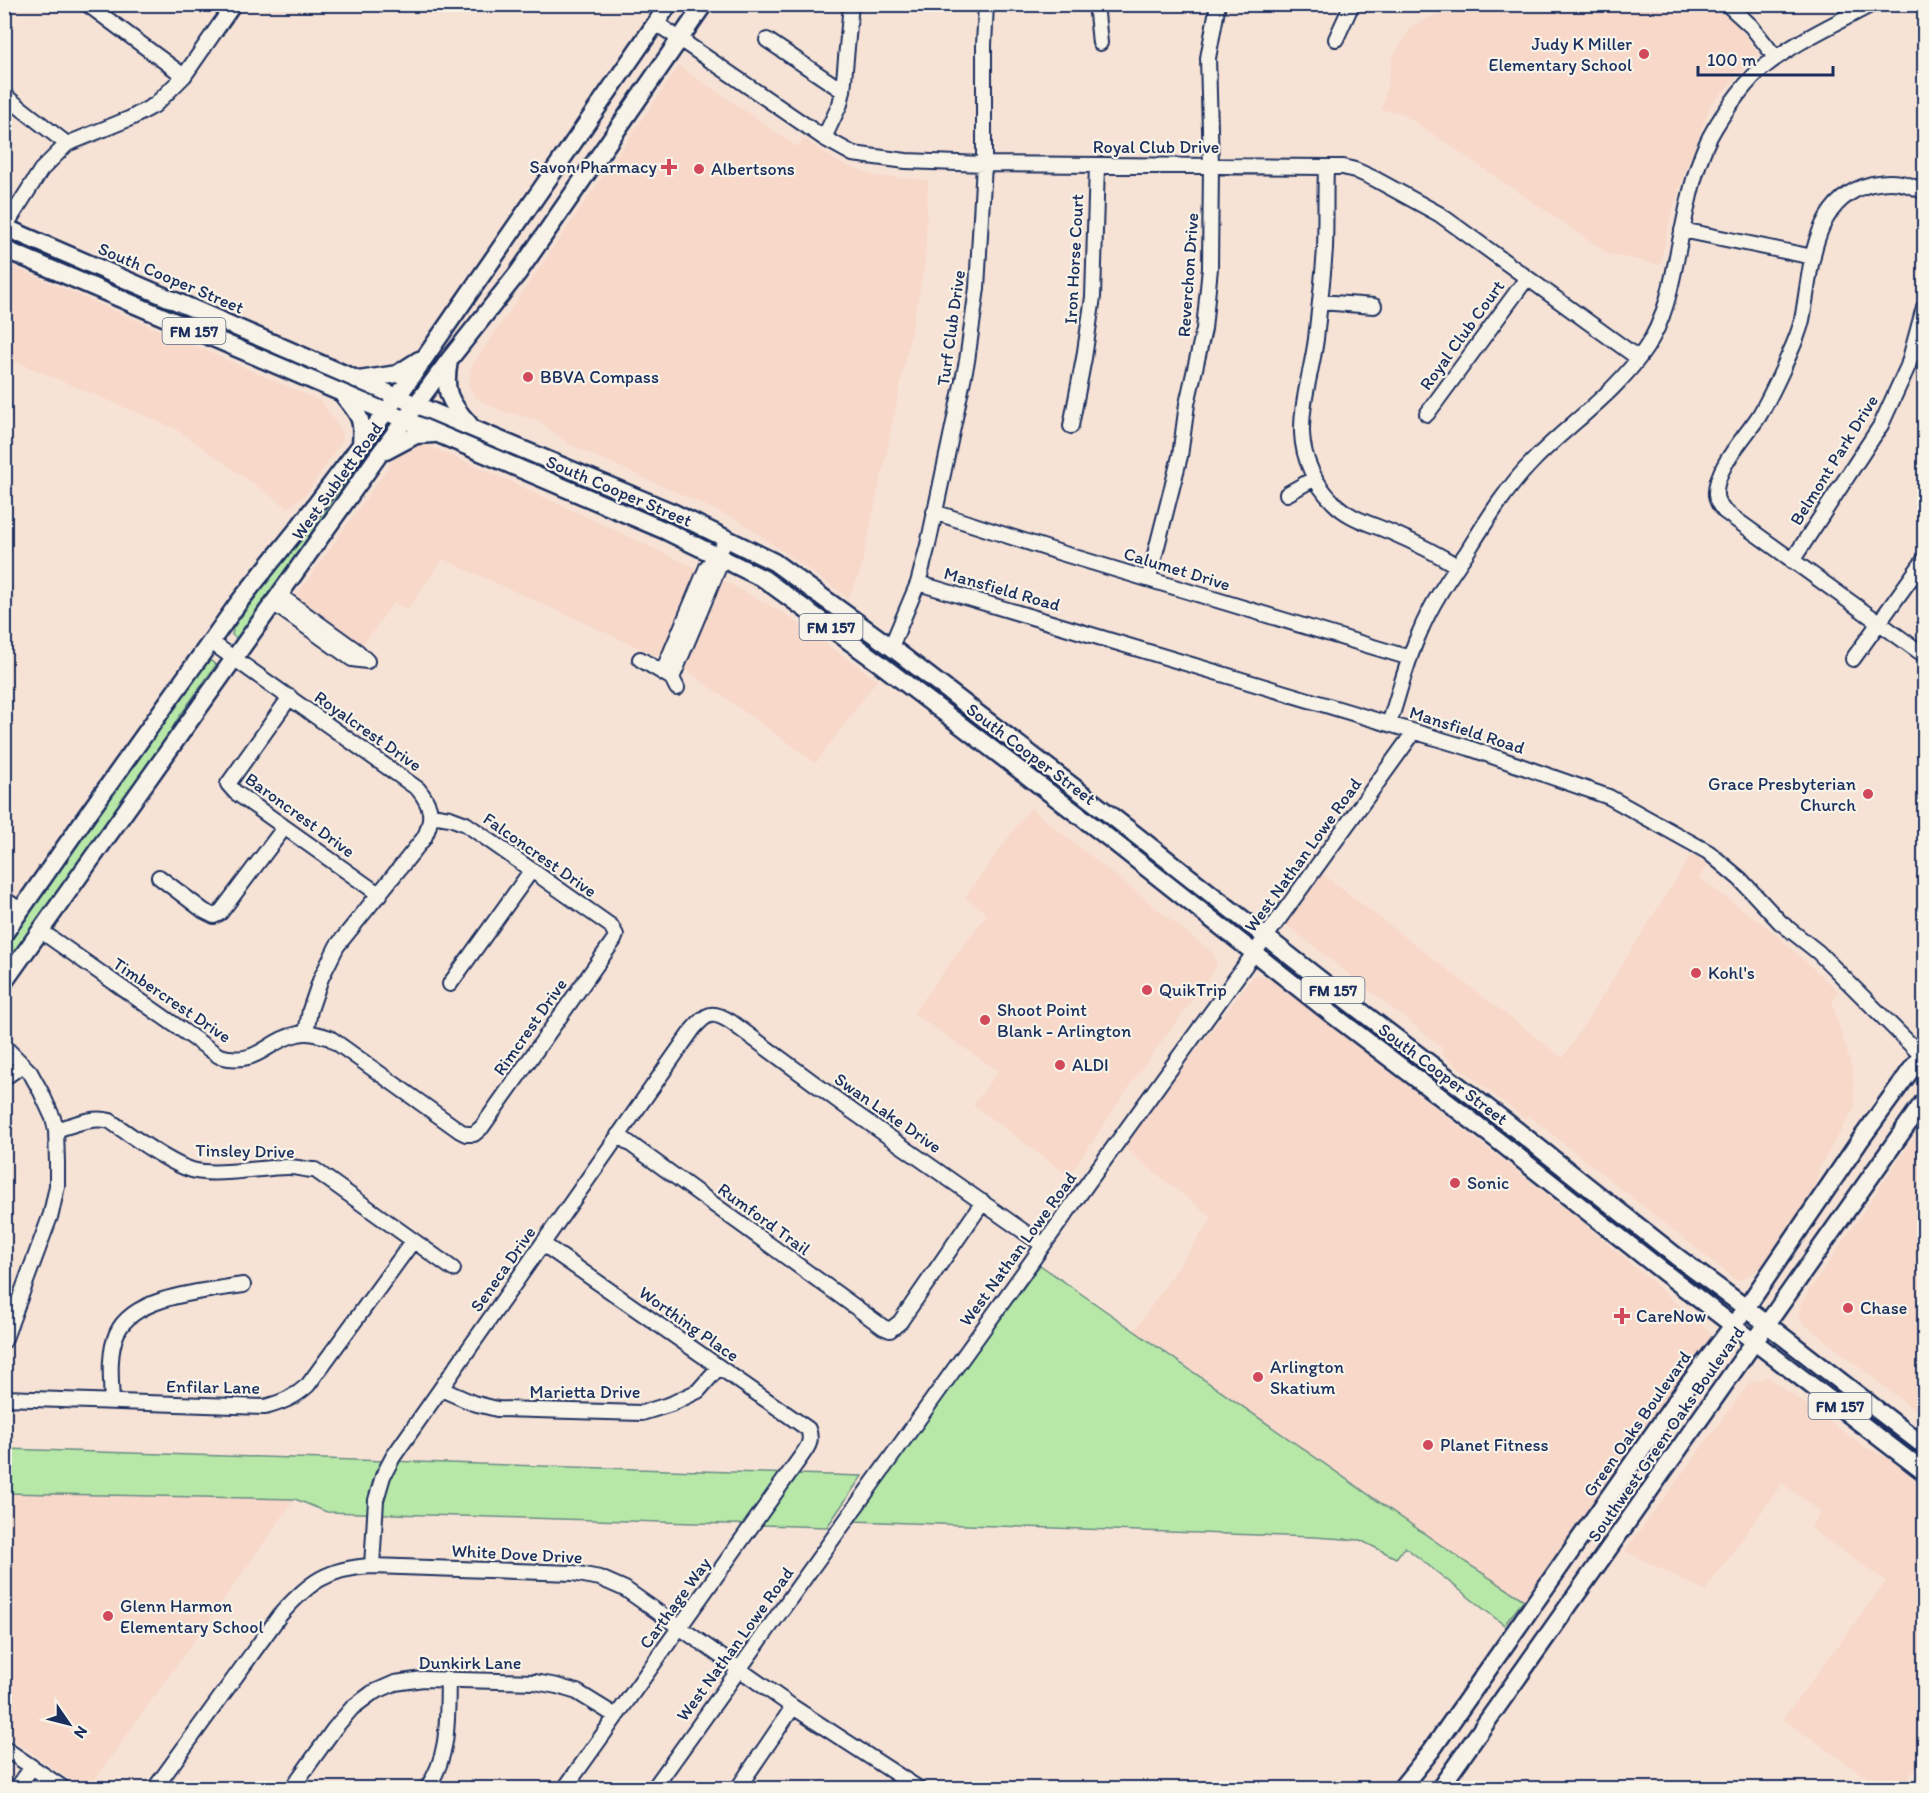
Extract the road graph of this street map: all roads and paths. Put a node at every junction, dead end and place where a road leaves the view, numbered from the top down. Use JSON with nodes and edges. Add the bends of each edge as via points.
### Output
{"nodes":[{"id":1,"x":87,"y":4,"type":"edge"},
{"id":2,"x":234,"y":4,"type":"edge"},
{"id":3,"x":669,"y":4,"type":"edge"},
{"id":4,"x":704,"y":4,"type":"edge"},
{"id":5,"x":851,"y":4,"type":"edge"},
{"id":6,"x":986,"y":4,"type":"edge"},
{"id":7,"x":1096,"y":4,"type":"edge"},
{"id":8,"x":1218,"y":4,"type":"edge"},
{"id":9,"x":1352,"y":4,"type":"edge"},
{"id":10,"x":1727,"y":4,"type":"edge"},
{"id":11,"x":1872,"y":4,"type":"edge"},
{"id":12,"x":656,"y":23,"type":"junction"},
{"id":13,"x":1336,"y":39,"type":"dead end"},
{"id":14,"x":679,"y":40,"type":"junction"},
{"id":15,"x":767,"y":40,"type":"dead end"},
{"id":16,"x":1100,"y":43,"type":"dead end"},
{"id":17,"x":1776,"y":58,"type":"junction"},
{"id":18,"x":184,"y":76,"type":"junction"},
{"id":19,"x":843,"y":91,"type":"junction"},
{"id":20,"x":4,"y":95,"type":"edge"},
{"id":21,"x":824,"y":138,"type":"junction"},
{"id":22,"x":67,"y":144,"type":"junction"},
{"id":23,"x":984,"y":164,"type":"junction"},
{"id":24,"x":1097,"y":165,"type":"junction"},
{"id":25,"x":1211,"y":165,"type":"junction"},
{"id":26,"x":1326,"y":166,"type":"junction"},
{"id":27,"x":1924,"y":192,"type":"edge"},
{"id":28,"x":4,"y":227,"type":"edge"},
{"id":29,"x":1682,"y":230,"type":"junction"},
{"id":30,"x":4,"y":249,"type":"edge"},
{"id":31,"x":1813,"y":256,"type":"junction"},
{"id":32,"x":1527,"y":278,"type":"junction"},
{"id":33,"x":1320,"y":302,"type":"junction"},
{"id":34,"x":1374,"y":306,"type":"dead end"},
{"id":35,"x":1924,"y":307,"type":"edge"},
{"id":36,"x":425,"y":357,"type":"junction"},
{"id":37,"x":1638,"y":358,"type":"junction"},
{"id":38,"x":449,"y":360,"type":"junction"},
{"id":39,"x":359,"y":380,"type":"junction"},
{"id":40,"x":343,"y":395,"type":"junction"},
{"id":41,"x":397,"y":396,"type":"junction"},
{"id":42,"x":416,"y":404,"type":"junction"},
{"id":43,"x":385,"y":413,"type":"junction"},
{"id":44,"x":1427,"y":414,"type":"dead end"},
{"id":45,"x":404,"y":421,"type":"junction"},
{"id":46,"x":1071,"y":426,"type":"dead end"},
{"id":47,"x":474,"y":429,"type":"junction"},
{"id":48,"x":435,"y":434,"type":"junction"},
{"id":49,"x":361,"y":445,"type":"junction"},
{"id":50,"x":378,"y":456,"type":"junction"},
{"id":51,"x":1316,"y":478,"type":"junction"},
{"id":52,"x":1287,"y":494,"type":"dead end"},
{"id":53,"x":934,"y":513,"type":"junction"},
{"id":54,"x":727,"y":539,"type":"junction"},
{"id":55,"x":717,"y":556,"type":"junction"},
{"id":56,"x":1924,"y":560,"type":"edge"},
{"id":57,"x":1792,"y":561,"type":"junction"},
{"id":58,"x":1457,"y":566,"type":"junction"},
{"id":59,"x":1149,"y":578,"type":"junction"},
{"id":60,"x":918,"y":583,"type":"junction"},
{"id":61,"x":276,"y":599,"type":"junction"},
{"id":62,"x":1879,"y":623,"type":"junction"},
{"id":63,"x":317,"y":628,"type":"dead end"},
{"id":64,"x":211,"y":642,"type":"junction"},
{"id":65,"x":891,"y":647,"type":"junction"},
{"id":66,"x":1924,"y":656,"type":"edge"},
{"id":67,"x":234,"y":658,"type":"junction"},
{"id":68,"x":1410,"y":658,"type":"junction"},
{"id":69,"x":640,"y":659,"type":"dead end"},
{"id":70,"x":1853,"y":659,"type":"dead end"},
{"id":71,"x":290,"y":697,"type":"junction"},
{"id":72,"x":1389,"y":724,"type":"junction"},
{"id":73,"x":1414,"y":732,"type":"junction"},
{"id":74,"x":1064,"y":779,"type":"junction"},
{"id":75,"x":1052,"y":795,"type":"junction"},
{"id":76,"x":431,"y":815,"type":"junction"},
{"id":77,"x":284,"y":828,"type":"junction"},
{"id":78,"x":531,"y":871,"type":"junction"},
{"id":79,"x":159,"y":877,"type":"dead end"},
{"id":80,"x":380,"y":895,"type":"junction"},
{"id":81,"x":4,"y":899,"type":"edge"},
{"id":82,"x":21,"y":910,"type":"junction"},
{"id":83,"x":41,"y":931,"type":"junction"},
{"id":84,"x":4,"y":934,"type":"edge"},
{"id":85,"x":1266,"y":937,"type":"junction"},
{"id":86,"x":614,"y":940,"type":"joint"},
{"id":87,"x":1255,"y":953,"type":"junction"},
{"id":88,"x":4,"y":982,"type":"edge"},
{"id":89,"x":450,"y":984,"type":"dead end"},
{"id":90,"x":711,"y":1014,"type":"joint"},
{"id":91,"x":306,"y":1033,"type":"junction"},
{"id":92,"x":4,"y":1046,"type":"edge"},
{"id":93,"x":1924,"y":1055,"type":"edge"},
{"id":94,"x":23,"y":1065,"type":"junction"},
{"id":95,"x":4,"y":1078,"type":"edge"},
{"id":96,"x":1924,"y":1101,"type":"edge"},
{"id":97,"x":56,"y":1130,"type":"junction"},
{"id":98,"x":618,"y":1136,"type":"junction"},
{"id":99,"x":983,"y":1202,"type":"junction"},
{"id":100,"x":413,"y":1241,"type":"junction"},
{"id":101,"x":543,"y":1244,"type":"junction"},
{"id":102,"x":1043,"y":1245,"type":"junction"},
{"id":103,"x":453,"y":1269,"type":"dead end"},
{"id":104,"x":243,"y":1285,"type":"dead end"},
{"id":105,"x":1746,"y":1308,"type":"junction"},
{"id":106,"x":1733,"y":1324,"type":"junction"},
{"id":107,"x":1767,"y":1326,"type":"junction"},
{"id":108,"x":4,"y":1341,"type":"edge"},
{"id":109,"x":1755,"y":1341,"type":"junction"},
{"id":110,"x":719,"y":1367,"type":"junction"},
{"id":111,"x":441,"y":1389,"type":"junction"},
{"id":112,"x":4,"y":1398,"type":"edge"},
{"id":113,"x":112,"y":1402,"type":"junction"},
{"id":114,"x":811,"y":1437,"type":"joint"},
{"id":115,"x":1924,"y":1446,"type":"edge"},
{"id":116,"x":1924,"y":1472,"type":"edge"},
{"id":117,"x":1597,"y":1514,"type":"junction"},
{"id":118,"x":1621,"y":1530,"type":"junction"},
{"id":119,"x":372,"y":1566,"type":"junction"},
{"id":120,"x":680,"y":1627,"type":"junction"},
{"id":121,"x":739,"y":1668,"type":"junction"},
{"id":122,"x":448,"y":1679,"type":"junction"},
{"id":123,"x":792,"y":1707,"type":"junction"},
{"id":124,"x":616,"y":1716,"type":"junction"},
{"id":125,"x":4,"y":1748,"type":"edge"},
{"id":126,"x":32,"y":1767,"type":"junction"},
{"id":127,"x":16,"y":1788,"type":"edge"},
{"id":128,"x":63,"y":1788,"type":"edge"},
{"id":129,"x":155,"y":1788,"type":"edge"},
{"id":130,"x":292,"y":1788,"type":"edge"},
{"id":131,"x":427,"y":1788,"type":"edge"},
{"id":132,"x":565,"y":1788,"type":"edge"},
{"id":133,"x":654,"y":1788,"type":"edge"},
{"id":134,"x":738,"y":1788,"type":"edge"},
{"id":135,"x":918,"y":1788,"type":"edge"},
{"id":136,"x":1401,"y":1788,"type":"edge"},
{"id":137,"x":1440,"y":1788,"type":"edge"}],
"edges":[{"from":1,"to":18,"type":"street"},
{"from":2,"to":18,"type":"street"},
{"from":3,"to":12,"type":"main road","name":"West Sublett Road"},
{"from":4,"to":14,"type":"main road","name":"West Sublett Road"},
{"from":5,"to":19,"type":"street"},
{"from":6,"to":23,"type":"street","name":"Turf Club Drive"},
{"from":7,"to":16,"type":"street"},
{"from":8,"to":25,"type":"street","name":"Reverchon Drive","via":[[1208,58]]},
{"from":9,"to":13,"type":"street"},
{"from":10,"to":17,"type":"street"},
{"from":11,"to":17,"type":"street"},
{"from":12,"to":14,"type":"street","name":"Royal Club Drive"},
{"from":12,"to":36,"type":"main road","name":"West Sublett Road"},
{"from":14,"to":21,"type":"street","name":"Royal Club Drive"},
{"from":14,"to":38,"type":"main road","name":"West Sublett Road","via":[[518,273]]},
{"from":15,"to":19,"type":"street"},
{"from":17,"to":29,"type":"street","via":[[1743,89],[1706,144]]},
{"from":18,"to":22,"type":"street","via":[[155,105]]},
{"from":19,"to":21,"type":"street"},
{"from":20,"to":22,"type":"street"},
{"from":21,"to":23,"type":"street","name":"Royal Club Drive","via":[[853,153],[906,161]]},
{"from":22,"to":28,"type":"street","via":[[41,170]]},
{"from":23,"to":24,"type":"street","name":"Royal Club Drive"},
{"from":23,"to":53,"type":"street","name":"Turf Club Drive","via":[[977,288],[967,361]]},
{"from":24,"to":25,"type":"street","name":"Royal Club Drive"},
{"from":24,"to":46,"type":"street","name":"Iron Horse Court","via":[[1093,297]]},
{"from":25,"to":26,"type":"street","name":"Royal Club Drive"},
{"from":25,"to":59,"type":"street","name":"Reverchon Drive","via":[[1210,268],[1204,329],[1180,456]]},
{"from":26,"to":32,"type":"street","name":"Royal Club Drive","via":[[1355,170],[1439,214]]},
{"from":26,"to":33,"type":"street"},
{"from":27,"to":31,"type":"street","via":[[1887,181],[1850,192],[1823,223]]},
{"from":28,"to":39,"type":"main road","name":"South Cooper Street","number":"FM 157"},
{"from":29,"to":31,"type":"street"},
{"from":29,"to":37,"type":"street","via":[[1665,307],[1657,329]]},
{"from":30,"to":40,"type":"main road","name":"South Cooper Street","number":"FM 157"},
{"from":31,"to":57,"type":"street","via":[[1797,336],[1773,393],[1722,470],[1716,494],[1724,511]]},
{"from":32,"to":37,"type":"street","name":"Royal Club Drive"},
{"from":32,"to":44,"type":"street","name":"Royal Club Court"},
{"from":33,"to":34,"type":"street"},
{"from":33,"to":51,"type":"street","via":[[1302,433],[1305,458]]},
{"from":35,"to":57,"type":"street","name":"Belmont Park Drive","via":[[1908,366],[1881,425]]},
{"from":36,"to":39,"type":"main road","via":[[397,374]]},
{"from":36,"to":41,"type":"main road","name":"West Sublett Road"},
{"from":37,"to":58,"type":"street","via":[[1515,481]]},
{"from":38,"to":42,"type":"main road","name":"West Sublett Road"},
{"from":38,"to":47,"type":"main road","via":[[447,392],[453,406]]},
{"from":39,"to":41,"type":"main road","name":"South Cooper Street","number":"FM 157"},
{"from":40,"to":43,"type":"main road","name":"South Cooper Street","number":"FM 157"},
{"from":40,"to":49,"type":"main road","via":[[362,421]]},
{"from":41,"to":42,"type":"main road","name":"South Cooper Street","number":"FM 157"},
{"from":41,"to":43,"type":"main road","name":"West Sublett Road"},
{"from":42,"to":45,"type":"main road","name":"West Sublett Road"},
{"from":42,"to":47,"type":"main road","name":"South Cooper Street","number":"FM 157"},
{"from":43,"to":45,"type":"main road","name":"South Cooper Street","number":"FM 157"},
{"from":43,"to":49,"type":"main road","name":"West Sublett Road"},
{"from":45,"to":48,"type":"main road","name":"South Cooper Street","number":"FM 157"},
{"from":45,"to":50,"type":"main road","name":"West Sublett Road"},
{"from":47,"to":54,"type":"main road","name":"South Cooper Street","number":"FM 157"},
{"from":48,"to":50,"type":"main road","via":[[416,435]]},
{"from":48,"to":55,"type":"main road","name":"South Cooper Street","number":"FM 157"},
{"from":49,"to":64,"type":"main road","name":"West Sublett Road"},
{"from":50,"to":61,"type":"main road","name":"West Sublett Road"},
{"from":51,"to":52,"type":"street"},
{"from":51,"to":58,"type":"street","via":[[1334,503],[1350,515],[1432,550]]},
{"from":53,"to":59,"type":"street","name":"Calumet Drive"},
{"from":53,"to":60,"type":"street","name":"Turf Club Drive"},
{"from":54,"to":55,"type":"street"},
{"from":54,"to":65,"type":"main road","name":"South Cooper Street","number":"FM 157","via":[[774,562]]},
{"from":55,"to":69,"type":"street","via":[[707,567],[671,679]]},
{"from":55,"to":75,"type":"main road","name":"South Cooper Street","number":"FM 157","via":[[764,579]]},
{"from":56,"to":62,"type":"street"},
{"from":57,"to":62,"type":"street"},
{"from":58,"to":68,"type":"street","via":[[1432,606]]},
{"from":59,"to":68,"type":"street","name":"Calumet Drive"},
{"from":60,"to":65,"type":"street","name":"Turf Club Drive"},
{"from":60,"to":72,"type":"street","name":"Mansfield Road"},
{"from":61,"to":63,"type":"street"},
{"from":61,"to":67,"type":"main road","name":"West Sublett Road"},
{"from":62,"to":66,"type":"street"},
{"from":62,"to":70,"type":"street"},
{"from":64,"to":67,"type":"street","name":"Royalcrest Drive"},
{"from":64,"to":82,"type":"main road","name":"West Sublett Road"},
{"from":65,"to":74,"type":"main road","name":"South Cooper Street","number":"FM 157"},
{"from":67,"to":71,"type":"street","name":"Royalcrest Drive"},
{"from":67,"to":83,"type":"main road","name":"West Sublett Road"},
{"from":68,"to":72,"type":"street"},
{"from":71,"to":76,"type":"street","name":"Royalcrest Drive","via":[[418,789],[430,806]]},
{"from":71,"to":77,"type":"street","name":"Baroncrest Drive","via":[[228,784]]},
{"from":72,"to":73,"type":"street","name":"Mansfield Road"},
{"from":73,"to":85,"type":"street","name":"West Nathan Lowe Road"},
{"from":73,"to":93,"type":"street","name":"Mansfield Road","via":[[1609,797],[1708,852]]},
{"from":74,"to":75,"type":"main road"},
{"from":74,"to":85,"type":"main road","name":"South Cooper Street","number":"FM 157"},
{"from":75,"to":87,"type":"main road","name":"South Cooper Street","number":"FM 157"},
{"from":76,"to":78,"type":"street","name":"Falconcrest Drive","via":[[466,824]]},
{"from":76,"to":80,"type":"street","via":[[424,838]]},
{"from":77,"to":79,"type":"street","via":[[214,916]]},
{"from":77,"to":80,"type":"street","name":"Baroncrest Drive"},
{"from":78,"to":86,"type":"street","name":"Falconcrest Drive","via":[[610,926],[616,935]]},
{"from":78,"to":89,"type":"street"},
{"from":80,"to":91,"type":"street","via":[[350,928],[324,968],[309,1010]]},
{"from":81,"to":82,"type":"street"},
{"from":82,"to":84,"type":"main road","name":"West Sublett Road"},
{"from":83,"to":88,"type":"main road","name":"West Sublett Road"},
{"from":83,"to":91,"type":"street","name":"Timbercrest Drive","via":[[219,1056],[250,1057],[285,1038]]},
{"from":85,"to":87,"type":"street","name":"West Nathan Lowe Road"},
{"from":85,"to":105,"type":"main road","name":"South Cooper Street","number":"FM 157"},
{"from":86,"to":91,"type":"street","name":"Rimcrest Drive","via":[[474,1134],[460,1131],[330,1038]]},
{"from":87,"to":102,"type":"street","name":"West Nathan Lowe Road"},
{"from":87,"to":106,"type":"main road","name":"South Cooper Street","number":"FM 157"},
{"from":90,"to":98,"type":"street","name":"Seneca Drive","via":[[693,1029]]},
{"from":90,"to":99,"type":"street","name":"Swan Lake Drive","via":[[730,1022]]},
{"from":92,"to":94,"type":"street"},
{"from":93,"to":105,"type":"main road","name":"Green Oaks Boulevard"},
{"from":94,"to":95,"type":"street"},
{"from":94,"to":97,"type":"street","via":[[41,1092]]},
{"from":96,"to":107,"type":"main road","name":"Southwest Green Oaks Boulevard"},
{"from":97,"to":100,"type":"street","name":"Tinsley Drive","via":[[94,1119],[110,1120],[195,1171],[288,1167],[315,1170]]},
{"from":97,"to":108,"type":"street","via":[[54,1205]]},
{"from":98,"to":99,"type":"street","name":"Rumford Trail","via":[[890,1330],[900,1322]]},
{"from":98,"to":101,"type":"street","name":"Seneca Drive"},
{"from":99,"to":102,"type":"street","name":"Swan Lake Drive"},
{"from":100,"to":103,"type":"street","name":"Tinsley Drive"},
{"from":100,"to":113,"type":"street","name":"Enfilar Lane","via":[[320,1369],[295,1396],[265,1407]]},
{"from":101,"to":110,"type":"street","name":"Worthing Place"},
{"from":101,"to":111,"type":"street","name":"Seneca Drive"},
{"from":102,"to":121,"type":"street","name":"West Nathan Lowe Road"},
{"from":104,"to":113,"type":"street","via":[[158,1300],[123,1322],[111,1359]]},
{"from":105,"to":106,"type":"main road","name":"Green Oaks Boulevard"},
{"from":105,"to":107,"type":"main road","name":"South Cooper Street","number":"FM 157"},
{"from":106,"to":109,"type":"main road","name":"South Cooper Street","number":"FM 157"},
{"from":106,"to":117,"type":"main road","name":"Green Oaks Boulevard"},
{"from":107,"to":109,"type":"main road","name":"Southwest Green Oaks Boulevard"},
{"from":107,"to":115,"type":"main road","name":"South Cooper Street","number":"FM 157"},
{"from":109,"to":116,"type":"main road","name":"South Cooper Street","number":"FM 157"},
{"from":109,"to":118,"type":"main road","name":"Southwest Green Oaks Boulevard"},
{"from":110,"to":111,"type":"street","name":"Marietta Drive","via":[[698,1391],[642,1413],[497,1409]]},
{"from":110,"to":114,"type":"street","name":"Worthing Place","via":[[808,1429]]},
{"from":111,"to":119,"type":"street","name":"Seneca Drive","via":[[383,1476],[376,1500]]},
{"from":112,"to":113,"type":"street","name":"Enfilar Lane"},
{"from":114,"to":120,"type":"street","name":"Carthage Way"},
{"from":117,"to":118,"type":"main road"},
{"from":117,"to":136,"type":"main road","name":"Green Oaks Boulevard"},
{"from":118,"to":137,"type":"main road","name":"Southwest Green Oaks Boulevard"},
{"from":119,"to":120,"type":"street","name":"White Dove Drive","via":[[573,1573],[600,1578],[625,1589]]},
{"from":119,"to":129,"type":"street","name":"White Dove Drive","via":[[331,1572],[299,1593]]},
{"from":120,"to":121,"type":"street","name":"White Dove Drive"},
{"from":120,"to":124,"type":"street","name":"Carthage Way"},
{"from":121,"to":123,"type":"street","name":"White Dove Drive"},
{"from":121,"to":133,"type":"street","name":"West Nathan Lowe Road"},
{"from":122,"to":124,"type":"street","name":"Dunkirk Lane","via":[[557,1686],[577,1692]]},
{"from":122,"to":130,"type":"street","name":"Dunkirk Lane","via":[[395,1683],[372,1693],[334,1729]]},
{"from":122,"to":131,"type":"street","via":[[443,1754]]},
{"from":123,"to":134,"type":"street"},
{"from":123,"to":135,"type":"street","name":"White Dove Drive"},
{"from":124,"to":132,"type":"street","name":"Carthage Way"},
{"from":125,"to":126,"type":"street"},
{"from":126,"to":127,"type":"street"},
{"from":126,"to":128,"type":"street"}]}
